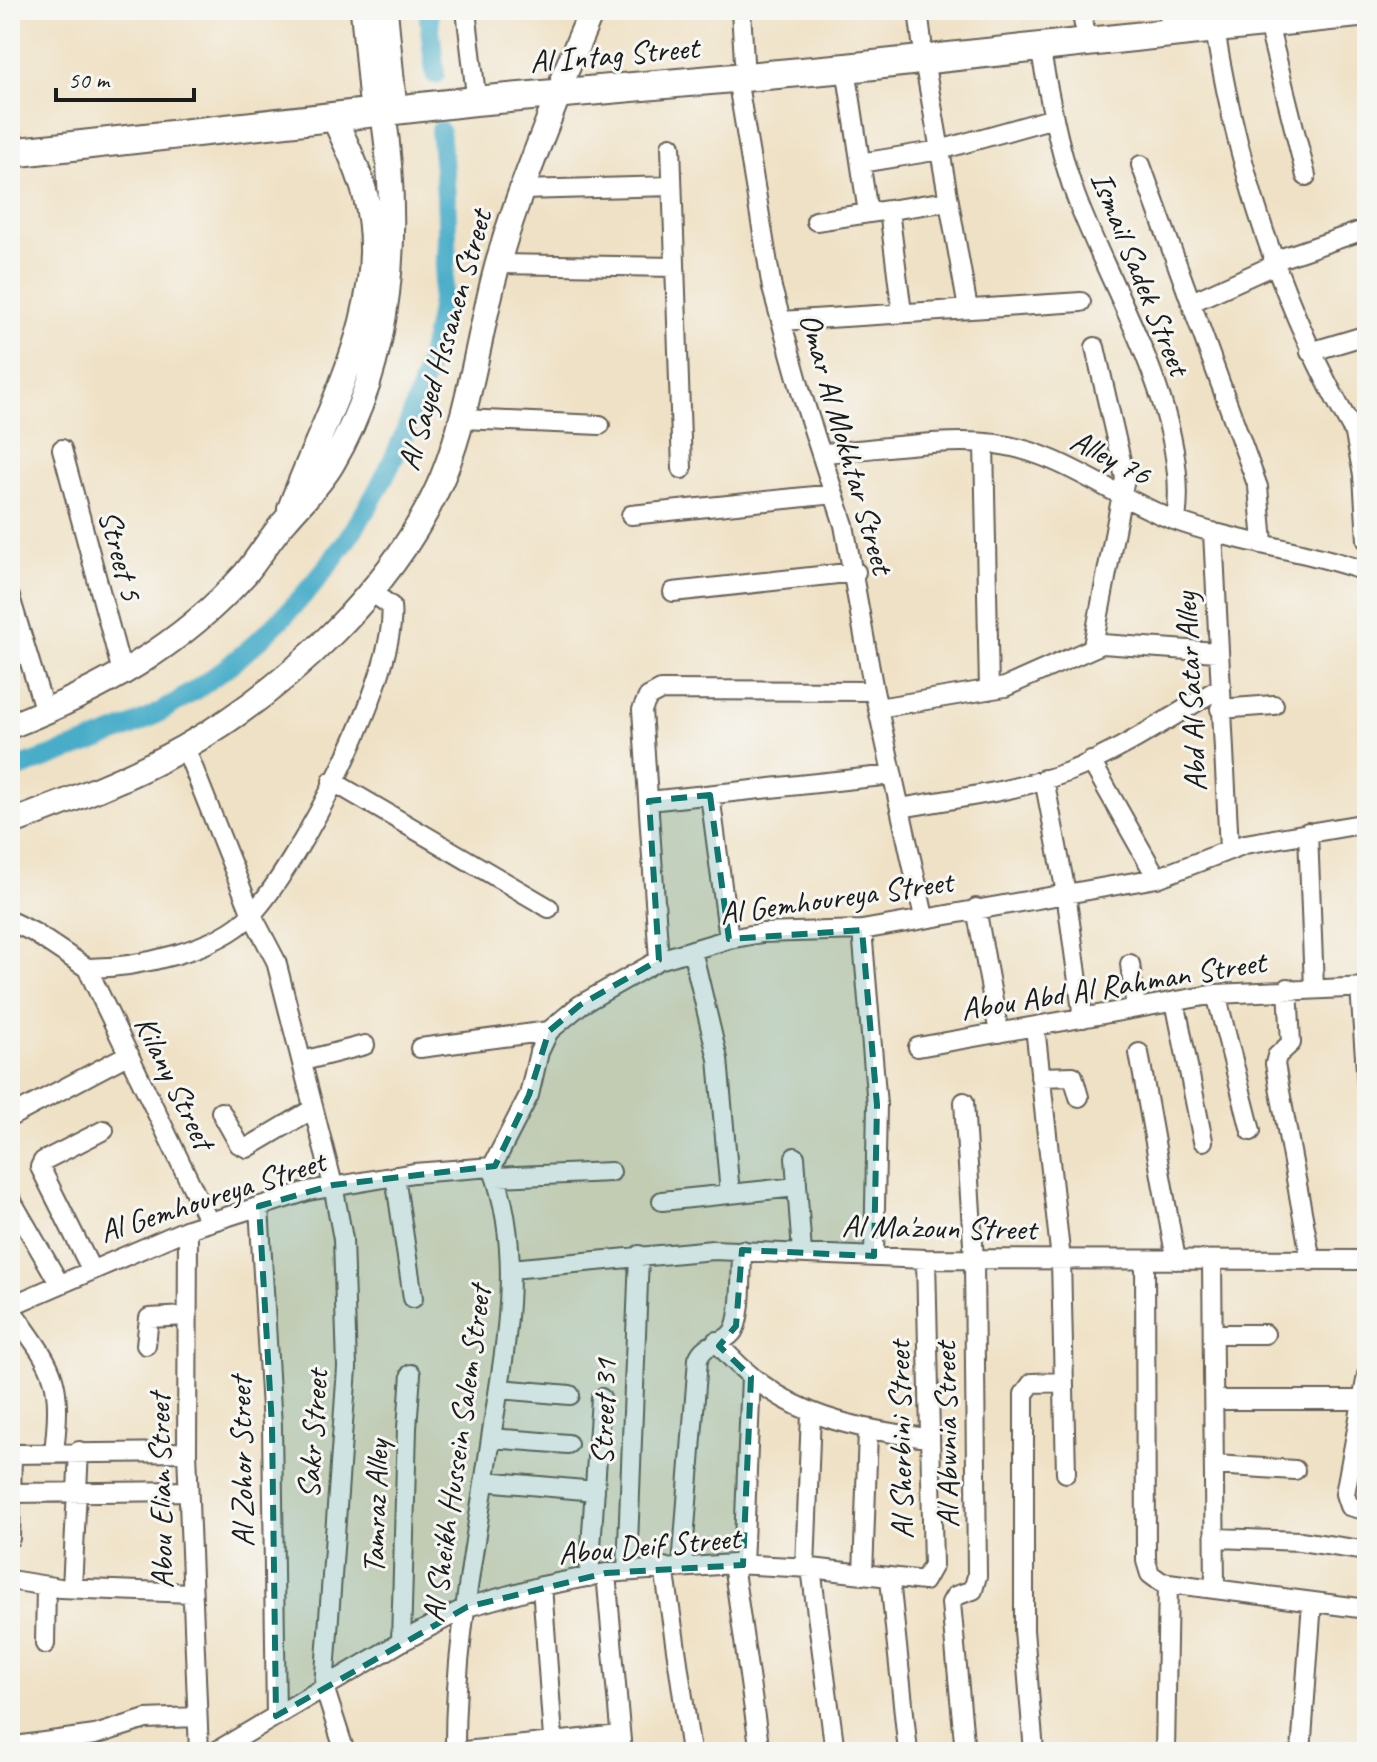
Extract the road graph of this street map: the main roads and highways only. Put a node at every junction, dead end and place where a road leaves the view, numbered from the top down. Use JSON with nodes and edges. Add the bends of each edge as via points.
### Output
{"nodes":[{"id":1,"x":1367,"y":12,"type":"edge"},
{"id":2,"x":1169,"y":13,"type":"edge"},
{"id":3,"x":1082,"y":18,"type":"edge"},
{"id":4,"x":1223,"y":20,"type":"edge"},
{"id":5,"x":923,"y":51,"type":"junction"},
{"id":6,"x":741,"y":69,"type":"junction"},
{"id":7,"x":561,"y":86,"type":"junction"},
{"id":8,"x":382,"y":101,"type":"junction"},
{"id":9,"x":10,"y":135,"type":"edge"},
{"id":10,"x":10,"y":153,"type":"edge"}],
"edges":[{"from":1,"to":4,"type":"main road","name":"Al Intag Street","via":[[1268,24]]},
{"from":2,"to":3,"type":"main road","name":"Al Intag Street"},
{"from":2,"to":4,"type":"main road","name":"Al Intag Street"},
{"from":3,"to":5,"type":"main road","name":"Al Intag Street"},
{"from":4,"to":5,"type":"main road","name":"Al Intag Street","via":[[1040,48]]},
{"from":5,"to":6,"type":"main road","name":"Al Intag Street"},
{"from":5,"to":6,"type":"main road","name":"Al Intag Street","via":[[846,68]]},
{"from":6,"to":7,"type":"main road","name":"Al Intag Street"},
{"from":7,"to":8,"type":"main road","name":"Al Intag Street"},
{"from":7,"to":8,"type":"main road","name":"Al Intag Street","via":[[475,87]]},
{"from":8,"to":9,"type":"main road","name":"Al Intag Street"},
{"from":8,"to":10,"type":"main road","name":"Al Intag Street","via":[[334,118]]}]}
